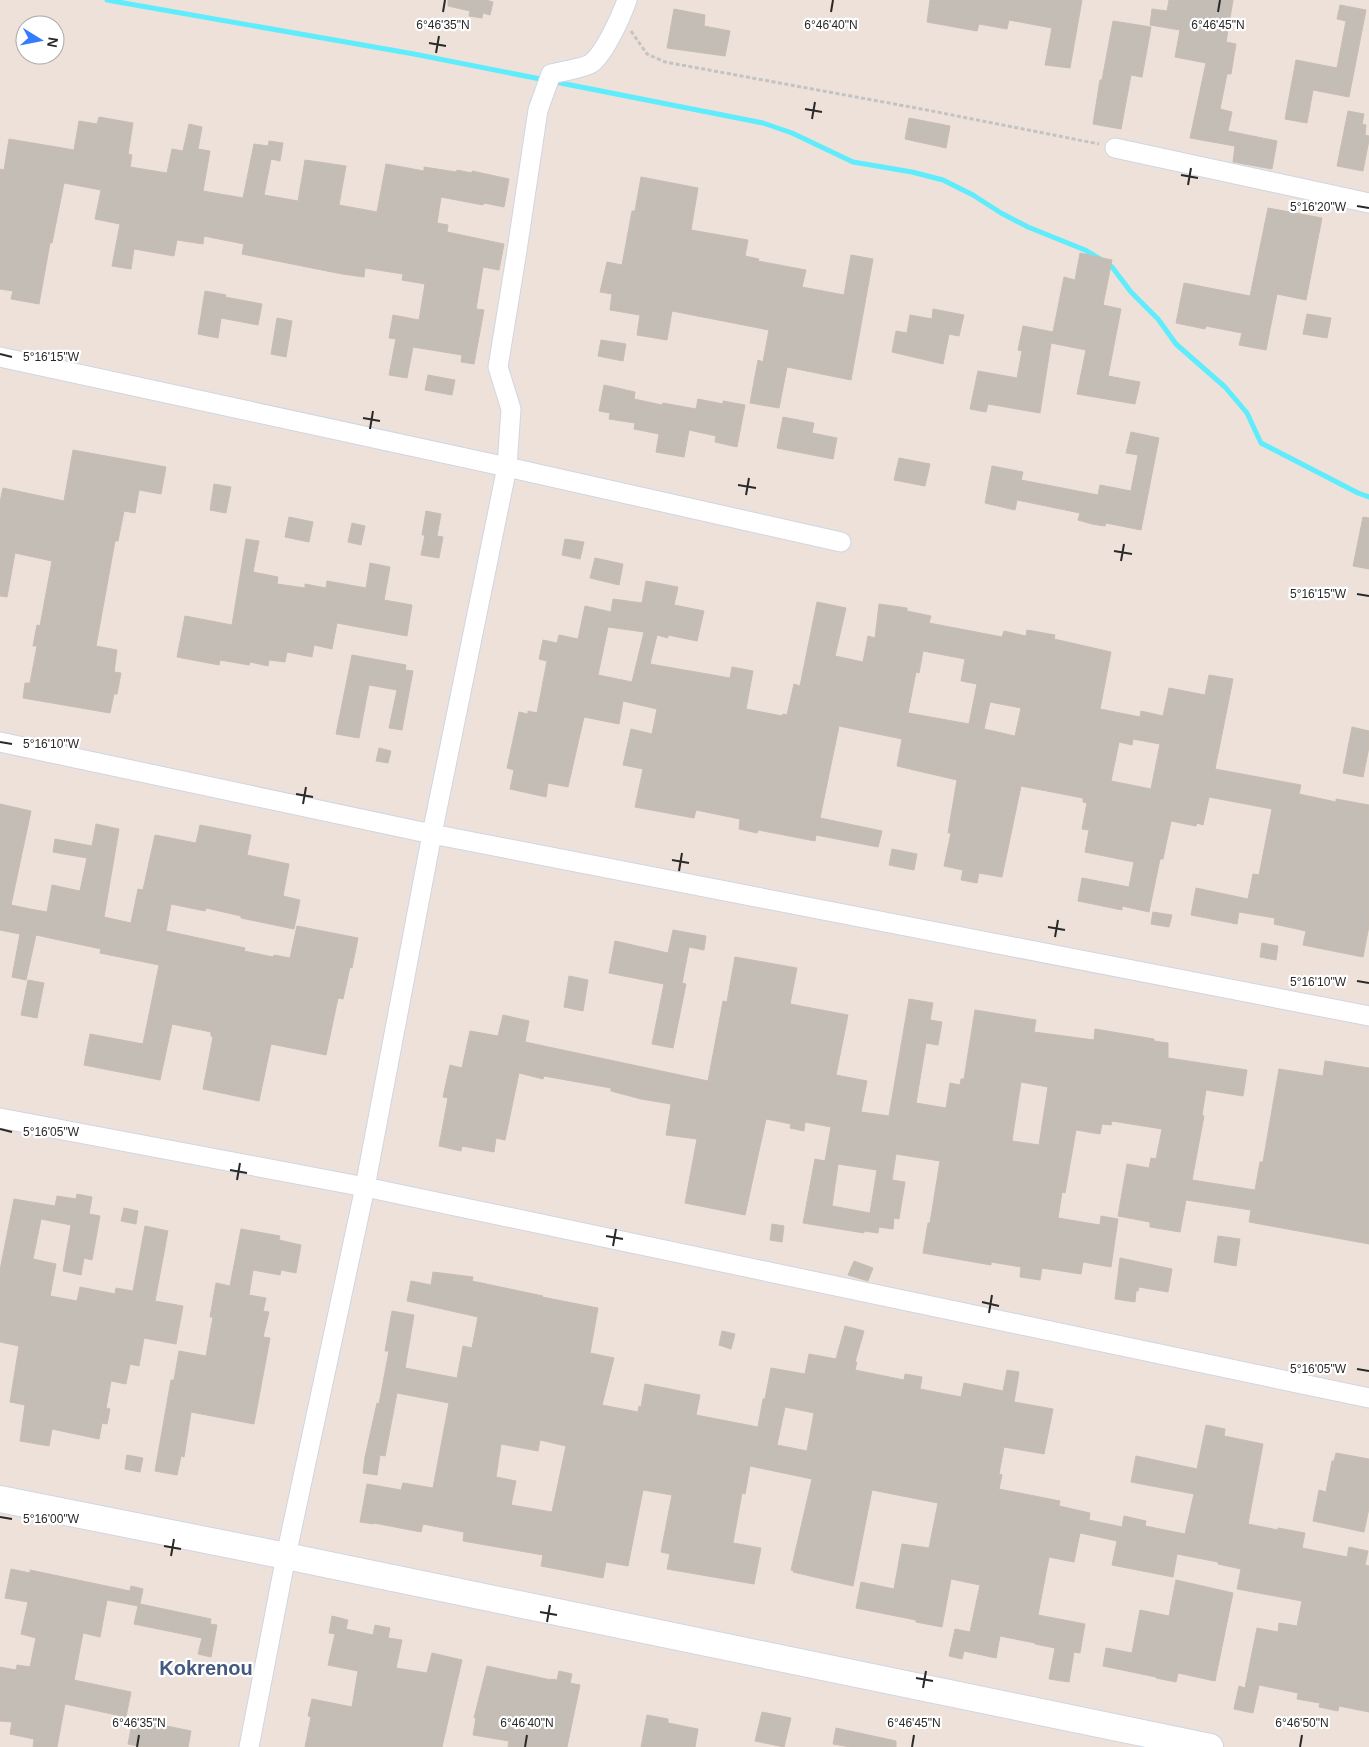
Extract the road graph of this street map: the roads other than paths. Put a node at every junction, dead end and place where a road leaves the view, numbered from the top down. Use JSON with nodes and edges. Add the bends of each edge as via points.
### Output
{"nodes":[{"id":1,"x":625,"y":6,"type":"edge"},
{"id":2,"x":1115,"y":148,"type":"road end"},
{"id":3,"x":1369,"y":203,"type":"edge"},
{"id":4,"x":0,"y":356,"type":"edge"},
{"id":5,"x":507,"y":467,"type":"junction"},
{"id":6,"x":841,"y":542,"type":"dead end"},
{"id":7,"x":0,"y":742,"type":"edge"},
{"id":8,"x":432,"y":834,"type":"junction"},
{"id":9,"x":1369,"y":1016,"type":"edge"},
{"id":10,"x":0,"y":1118,"type":"edge"},
{"id":11,"x":365,"y":1187,"type":"junction"},
{"id":12,"x":1369,"y":1398,"type":"edge"},
{"id":13,"x":0,"y":1499,"type":"edge"},
{"id":14,"x":286,"y":1556,"type":"junction"},
{"id":15,"x":249,"y":1747,"type":"edge"},
{"id":16,"x":1210,"y":1747,"type":"edge"}],
"edges":[{"from":1,"to":5,"type":"street","via":[[607,43],[592,63],[551,74],[538,110],[498,367],[511,409]]},
{"from":2,"to":3,"type":"street"},
{"from":4,"to":5,"type":"street"},
{"from":5,"to":6,"type":"street"},
{"from":5,"to":8,"type":"street"},
{"from":7,"to":8,"type":"street"},
{"from":8,"to":9,"type":"street"},
{"from":8,"to":11,"type":"street"},
{"from":10,"to":11,"type":"street"},
{"from":11,"to":12,"type":"street"},
{"from":11,"to":14,"type":"street"},
{"from":13,"to":14,"type":"street"},
{"from":14,"to":15,"type":"street"},
{"from":14,"to":16,"type":"street"}]}
